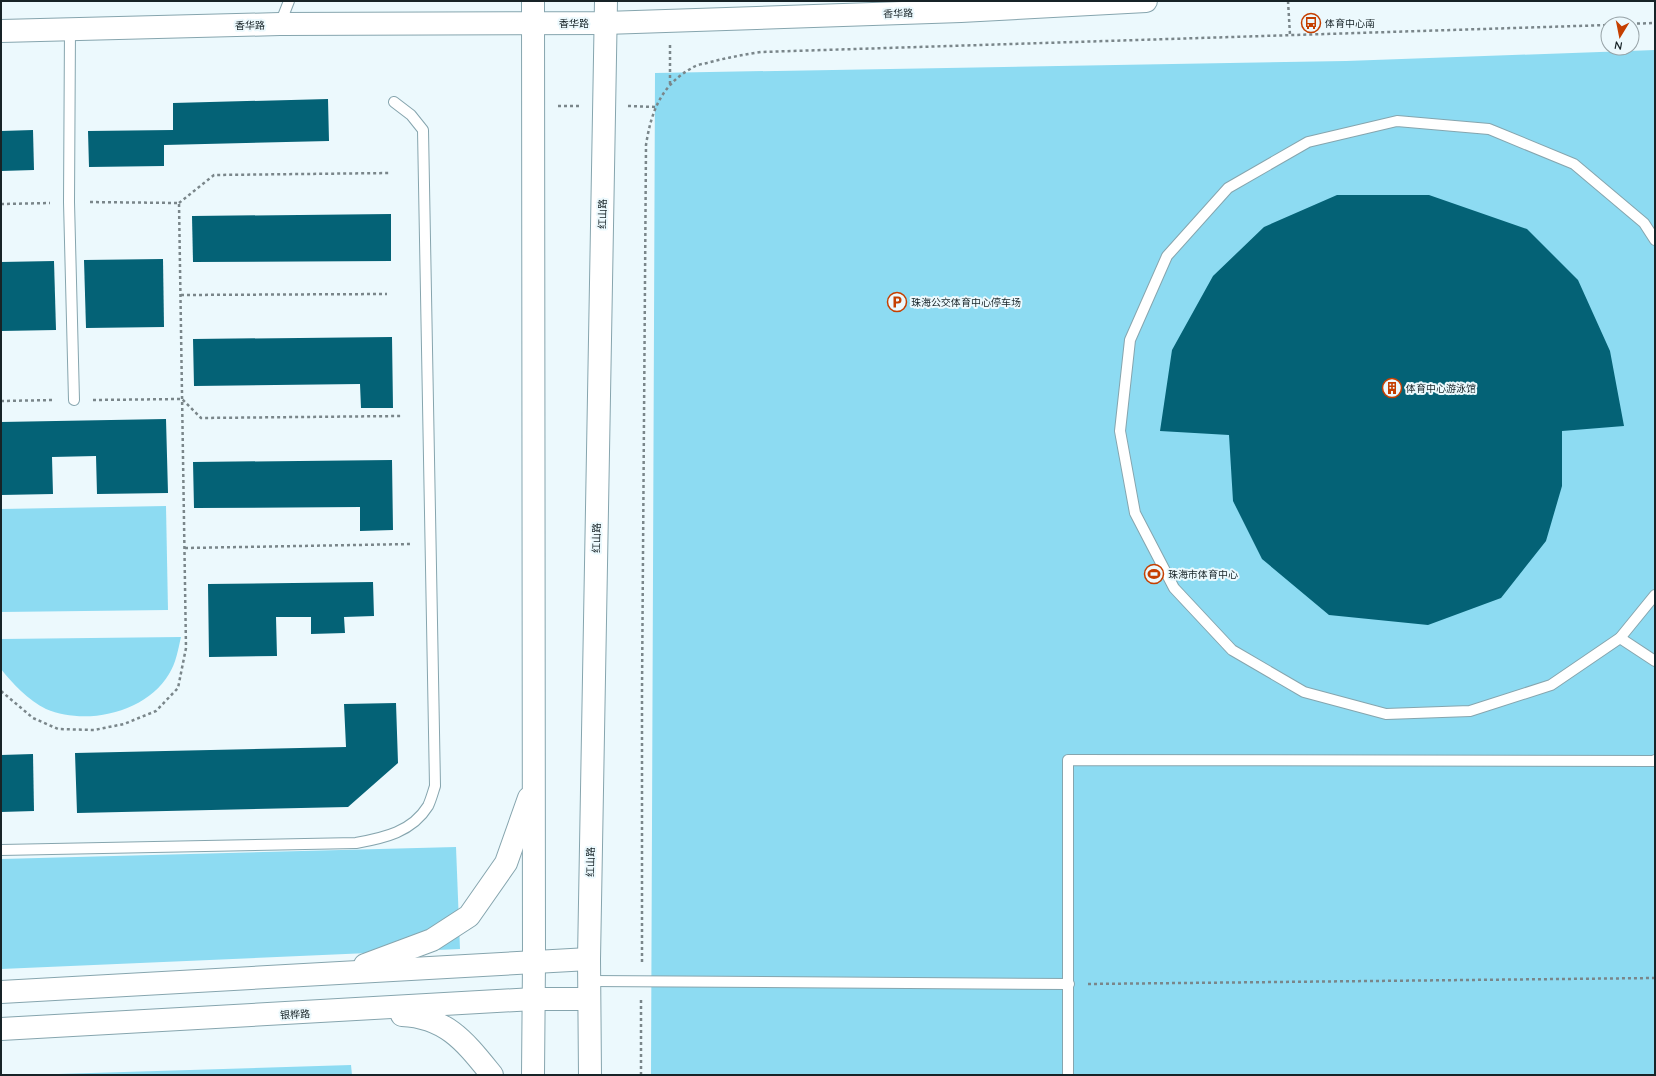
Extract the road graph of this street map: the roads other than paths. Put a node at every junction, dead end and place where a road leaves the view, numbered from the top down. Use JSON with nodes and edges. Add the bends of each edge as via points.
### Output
{"nodes":[{"id":1,"x":289,"y":1,"type":"edge"},
{"id":2,"x":533,"y":1,"type":"edge"},
{"id":3,"x":606,"y":1,"type":"edge"},
{"id":4,"x":1146,"y":1,"type":"edge"},
{"id":5,"x":533,"y":23,"type":"junction"},
{"id":6,"x":605,"y":23,"type":"junction"},
{"id":7,"x":280,"y":24,"type":"junction"},
{"id":8,"x":70,"y":29,"type":"junction"},
{"id":9,"x":1,"y":31,"type":"edge"},
{"id":10,"x":394,"y":102,"type":"dead end"},
{"id":11,"x":1655,"y":240,"type":"edge"},
{"id":12,"x":74,"y":400,"type":"road end"},
{"id":13,"x":1655,"y":595,"type":"edge"},
{"id":14,"x":1620,"y":638,"type":"junction"},
{"id":15,"x":1655,"y":661,"type":"edge"},
{"id":16,"x":1655,"y":760,"type":"edge"},
{"id":17,"x":534,"y":783,"type":"junction"},
{"id":18,"x":1,"y":850,"type":"edge"},
{"id":19,"x":589,"y":959,"type":"junction"},
{"id":20,"x":534,"y":962,"type":"junction"},
{"id":21,"x":337,"y":973,"type":"junction"},
{"id":22,"x":1069,"y":984,"type":"junction"},
{"id":23,"x":589,"y":990,"type":"junction"},
{"id":24,"x":1,"y":992,"type":"edge"},
{"id":25,"x":534,"y":999,"type":"junction"},
{"id":26,"x":341,"y":1011,"type":"junction"},
{"id":27,"x":1,"y":1029,"type":"edge"},
{"id":28,"x":492,"y":1075,"type":"edge"},
{"id":29,"x":533,"y":1075,"type":"edge"},
{"id":30,"x":590,"y":1075,"type":"edge"},
{"id":31,"x":1068,"y":1075,"type":"edge"}],
"edges":[{"from":1,"to":7,"type":"lane"},
{"from":2,"to":5,"type":"main road"},
{"from":3,"to":6,"type":"main road","name":"红山路"},
{"from":4,"to":6,"type":"main road","name":"香华路","via":[[961,11]]},
{"from":5,"to":6,"type":"main road","name":"香华路"},
{"from":5,"to":7,"type":"main road","name":"香华路"},
{"from":5,"to":17,"type":"main road"},
{"from":6,"to":19,"type":"main road","name":"红山路"},
{"from":7,"to":8,"type":"main road","name":"香华路"},
{"from":8,"to":9,"type":"main road","name":"香华路"},
{"from":8,"to":12,"type":"lane","via":[[69,202]]},
{"from":10,"to":18,"type":"lane","via":[[412,114],[423,130],[435,786],[428,806],[403,830],[383,838],[356,842]]},
{"from":11,"to":14,"type":"lane","via":[[1644,223],[1574,164],[1489,129],[1397,121],[1308,142],[1228,188],[1167,256],[1130,340],[1120,431],[1135,513],[1174,588],[1232,650],[1304,692],[1386,714],[1470,711],[1550,685]]},
{"from":13,"to":14,"type":"lane"},
{"from":14,"to":15,"type":"lane"},
{"from":16,"to":22,"type":"lane","via":[[1068,760]]},
{"from":17,"to":20,"type":"main road"},
{"from":17,"to":21,"type":"main road","via":[[506,863],[469,916],[432,940]]},
{"from":19,"to":20,"type":"main road"},
{"from":19,"to":23,"type":"main road","name":"红山路"},
{"from":20,"to":21,"type":"main road"},
{"from":20,"to":25,"type":"main road"},
{"from":21,"to":24,"type":"main road"},
{"from":22,"to":23,"type":"lane","via":[[642,982]]},
{"from":22,"to":31,"type":"lane"},
{"from":23,"to":25,"type":"main road","name":"银桦路"},
{"from":23,"to":30,"type":"main road","name":"红山路"},
{"from":25,"to":26,"type":"main road","name":"银桦路"},
{"from":25,"to":29,"type":"main road"},
{"from":26,"to":27,"type":"main road","name":"银桦路"},
{"from":26,"to":28,"type":"main road","via":[[412,1015],[442,1025],[467,1043]]}]}
